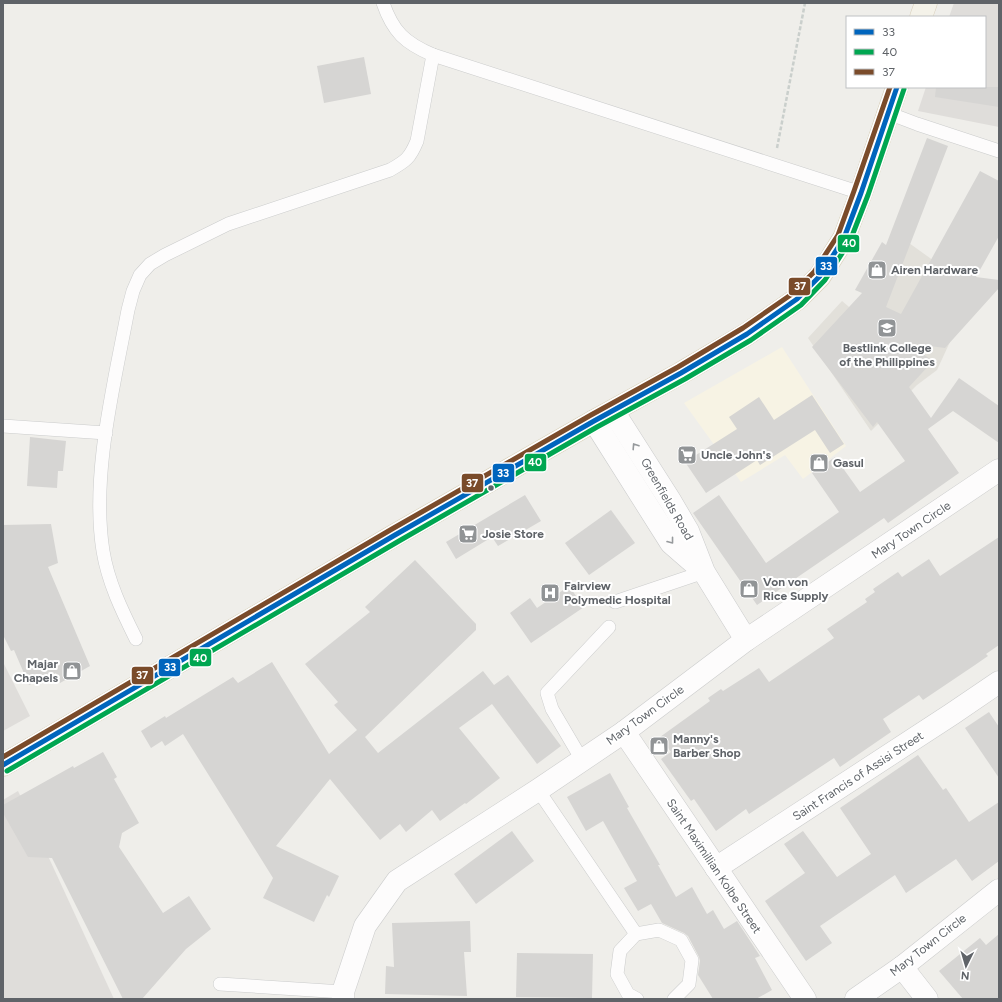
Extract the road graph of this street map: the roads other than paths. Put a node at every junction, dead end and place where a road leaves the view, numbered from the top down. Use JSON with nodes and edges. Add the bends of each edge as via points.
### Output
{"nodes":[{"id":1,"x":383,"y":3,"type":"edge"},
{"id":2,"x":926,"y":3,"type":"edge"},
{"id":3,"x":921,"y":16,"type":"edge"},
{"id":4,"x":433,"y":55,"type":"junction"},
{"id":5,"x":897,"y":88,"type":"edge"},
{"id":6,"x":888,"y":113,"type":"junction"},
{"id":7,"x":999,"y":151,"type":"edge"},
{"id":8,"x":861,"y":193,"type":"junction"},
{"id":9,"x":613,"y":411,"type":"junction"},
{"id":10,"x":594,"y":421,"type":"junction"},
{"id":11,"x":3,"y":426,"type":"edge"},
{"id":12,"x":106,"y":432,"type":"junction"},
{"id":13,"x":999,"y":470,"type":"edge"},
{"id":14,"x":704,"y":572,"type":"junction"},
{"id":15,"x":615,"y":602,"type":"dead end"},
{"id":16,"x":609,"y":626,"type":"dead end"},
{"id":17,"x":136,"y":639,"type":"dead end"},
{"id":18,"x":746,"y":640,"type":"junction"},
{"id":19,"x":999,"y":682,"type":"edge"},
{"id":20,"x":624,"y":732,"type":"junction"},
{"id":21,"x":582,"y":760,"type":"junction"},
{"id":22,"x":3,"y":765,"type":"edge"},
{"id":23,"x":538,"y":790,"type":"junction"},
{"id":24,"x":716,"y":868,"type":"junction"},
{"id":25,"x":999,"y":890,"type":"edge"},
{"id":26,"x":636,"y":934,"type":"junction"},
{"id":27,"x":902,"y":967,"type":"junction"},
{"id":28,"x":220,"y":984,"type":"dead end"},
{"id":29,"x":343,"y":995,"type":"edge"},
{"id":30,"x":637,"y":999,"type":"edge"},
{"id":31,"x":674,"y":999,"type":"edge"},
{"id":32,"x":805,"y":999,"type":"edge"},
{"id":33,"x":856,"y":999,"type":"edge"},
{"id":34,"x":927,"y":999,"type":"edge"}],
"edges":[{"from":1,"to":4,"type":"lane","via":[[388,17],[400,35],[416,48]]},
{"from":2,"to":3,"type":"main road"},
{"from":4,"to":8,"type":"lane"},
{"from":4,"to":12,"type":"lane","via":[[418,141],[412,154],[403,163],[390,170],[228,224],[150,264],[140,276],[128,310]]},
{"from":5,"to":6,"type":"main road"},
{"from":6,"to":7,"type":"lane"},
{"from":6,"to":8,"type":"main road"},
{"from":8,"to":9,"type":"main road","via":[[844,238],[820,276],[797,299],[747,334]]},
{"from":9,"to":10,"type":"main road"},
{"from":14,"to":9,"type":"street","name":"Greenfields Road","one_way":true,"via":[[688,531]]},
{"from":10,"to":14,"type":"street","name":"Greenfields Road","one_way":true,"via":[[671,542]]},
{"from":10,"to":22,"type":"main road"},
{"from":11,"to":12,"type":"lane"},
{"from":12,"to":17,"type":"lane","via":[[99,498],[103,552],[121,609]]},
{"from":13,"to":18,"type":"street","name":"Mary Town Circle"},
{"from":14,"to":15,"type":"lane"},
{"from":14,"to":18,"type":"street"},
{"from":16,"to":21,"type":"lane","via":[[547,692],[552,709]]},
{"from":18,"to":20,"type":"street","name":"Mary Town Circle"},
{"from":19,"to":24,"type":"street","name":"Saint Francis of Assisi Street"},
{"from":20,"to":21,"type":"street","name":"Mary Town Circle"},
{"from":20,"to":24,"type":"street","name":"Saint Maximillian Kolbe Street"},
{"from":21,"to":23,"type":"street","name":"Mary Town Circle"},
{"from":23,"to":26,"type":"lane"},
{"from":23,"to":29,"type":"street","name":"Mary Town Circle","via":[[397,881],[365,926]]},
{"from":24,"to":32,"type":"street","name":"Saint Maximillian Kolbe Street"},
{"from":25,"to":27,"type":"street","name":"Mary Town Circle"},
{"from":26,"to":30,"type":"lane","via":[[620,951],[617,974],[628,994]]},
{"from":26,"to":31,"type":"lane","via":[[659,930],[680,940],[692,960],[689,984]]},
{"from":27,"to":33,"type":"street","name":"Mary Town Circle"},
{"from":27,"to":34,"type":"street"},
{"from":28,"to":29,"type":"lane"}]}
